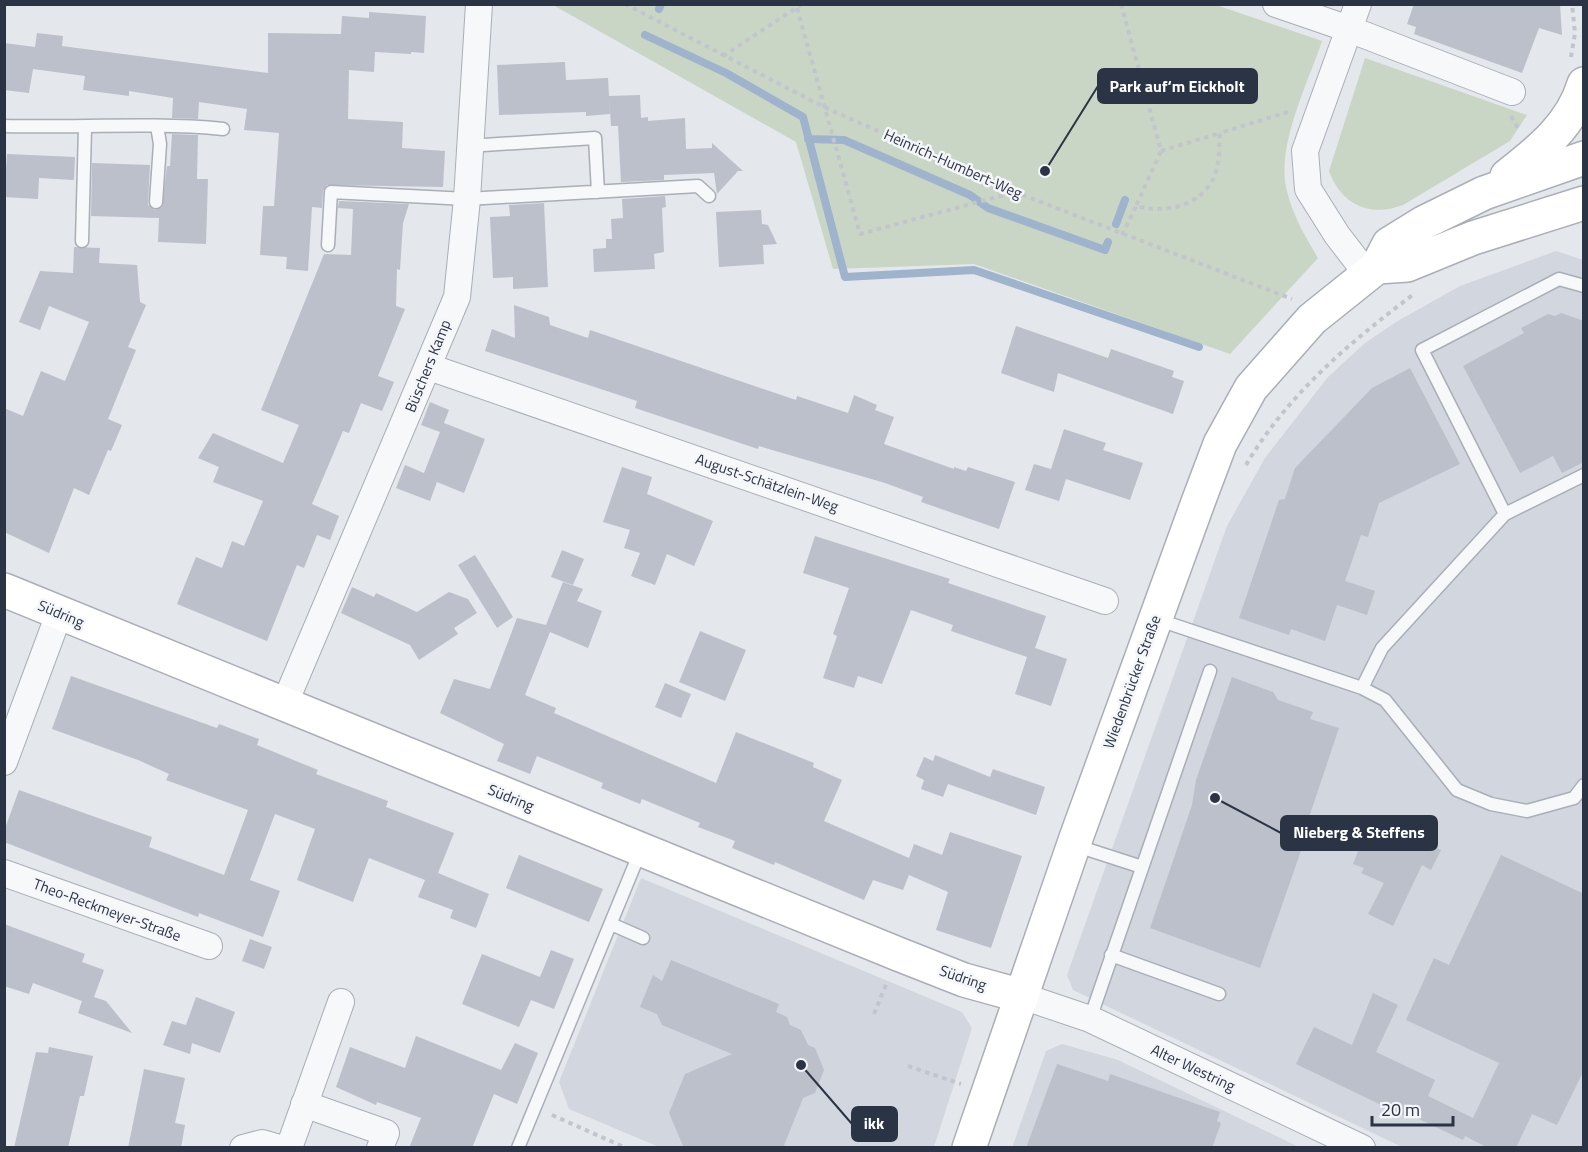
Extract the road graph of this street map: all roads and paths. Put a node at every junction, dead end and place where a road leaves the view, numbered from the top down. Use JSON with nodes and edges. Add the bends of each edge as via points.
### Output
{"nodes":[{"id":1,"x":479,"y":4,"type":"edge"},
{"id":2,"x":625,"y":4,"type":"edge"},
{"id":3,"x":802,"y":4,"type":"edge"},
{"id":4,"x":1121,"y":4,"type":"edge"},
{"id":5,"x":1276,"y":4,"type":"edge"},
{"id":6,"x":1358,"y":4,"type":"edge"},
{"id":7,"x":1572,"y":4,"type":"edge"},
{"id":8,"x":797,"y":8,"type":"junction"},
{"id":9,"x":1349,"y":29,"type":"junction"},
{"id":10,"x":722,"y":56,"type":"junction"},
{"id":11,"x":1575,"y":76,"type":"edge"},
{"id":12,"x":1512,"y":92,"type":"dead end"},
{"id":13,"x":824,"y":106,"type":"junction"},
{"id":14,"x":1318,"y":114,"type":"junction"},
{"id":15,"x":4,"y":126,"type":"edge"},
{"id":16,"x":157,"y":126,"type":"junction"},
{"id":17,"x":85,"y":128,"type":"junction"},
{"id":18,"x":223,"y":129,"type":"dead end"},
{"id":19,"x":1220,"y":133,"type":"junction"},
{"id":20,"x":468,"y":146,"type":"junction"},
{"id":21,"x":1161,"y":151,"type":"junction"},
{"id":22,"x":1584,"y":158,"type":"edge"},
{"id":23,"x":598,"y":192,"type":"junction"},
{"id":24,"x":1015,"y":192,"type":"junction"},
{"id":25,"x":1484,"y":193,"type":"junction"},
{"id":26,"x":709,"y":196,"type":"dead end"},
{"id":27,"x":466,"y":199,"type":"junction"},
{"id":28,"x":156,"y":202,"type":"dead end"},
{"id":29,"x":1584,"y":203,"type":"edge"},
{"id":30,"x":1136,"y":206,"type":"junction"},
{"id":31,"x":1122,"y":235,"type":"junction"},
{"id":32,"x":82,"y":241,"type":"dead end"},
{"id":33,"x":328,"y":245,"type":"dead end"},
{"id":34,"x":1372,"y":270,"type":"junction"},
{"id":35,"x":1584,"y":286,"type":"edge"},
{"id":36,"x":1418,"y":291,"type":"dead end"},
{"id":37,"x":1293,"y":300,"type":"dead end"},
{"id":38,"x":429,"y":367,"type":"junction"},
{"id":39,"x":1241,"y":473,"type":"dead end"},
{"id":40,"x":1584,"y":475,"type":"edge"},
{"id":41,"x":1505,"y":514,"type":"junction"},
{"id":42,"x":4,"y":590,"type":"edge"},
{"id":43,"x":1105,"y":601,"type":"dead end"},
{"id":44,"x":59,"y":614,"type":"junction"},
{"id":45,"x":1155,"y":619,"type":"junction"},
{"id":46,"x":1210,"y":670,"type":"dead end"},
{"id":47,"x":1362,"y":688,"type":"junction"},
{"id":48,"x":284,"y":705,"type":"junction"},
{"id":49,"x":4,"y":762,"type":"edge"},
{"id":50,"x":1584,"y":785,"type":"edge"},
{"id":51,"x":1074,"y":845,"type":"junction"},
{"id":52,"x":641,"y":851,"type":"junction"},
{"id":53,"x":1142,"y":867,"type":"junction"},
{"id":54,"x":4,"y":873,"type":"edge"},
{"id":55,"x":611,"y":924,"type":"junction"},
{"id":56,"x":643,"y":938,"type":"dead end"},
{"id":57,"x":209,"y":946,"type":"dead end"},
{"id":58,"x":1111,"y":955,"type":"junction"},
{"id":59,"x":891,"y":971,"type":"dead end"},
{"id":60,"x":1219,"y":994,"type":"dead end"},
{"id":61,"x":1022,"y":996,"type":"junction"},
{"id":62,"x":341,"y":1002,"type":"dead end"},
{"id":63,"x":874,"y":1014,"type":"dead end"},
{"id":64,"x":1090,"y":1019,"type":"junction"},
{"id":65,"x":908,"y":1066,"type":"dead end"},
{"id":66,"x":965,"y":1085,"type":"dead end"},
{"id":67,"x":304,"y":1104,"type":"junction"},
{"id":68,"x":534,"y":1108,"type":"junction"},
{"id":69,"x":243,"y":1148,"type":"edge"},
{"id":70,"x":279,"y":1148,"type":"edge"},
{"id":71,"x":289,"y":1148,"type":"edge"},
{"id":72,"x":380,"y":1148,"type":"edge"},
{"id":73,"x":518,"y":1148,"type":"edge"},
{"id":74,"x":626,"y":1148,"type":"edge"},
{"id":75,"x":969,"y":1148,"type":"edge"},
{"id":76,"x":1362,"y":1148,"type":"edge"}],
"edges":[{"from":1,"to":20,"type":"street","name":"Büschers Kamp"},
{"from":2,"to":10,"type":"path","name":"Heinrich-Humbert-Weg"},
{"from":3,"to":8,"type":"path"},
{"from":4,"to":21,"type":"path"},
{"from":5,"to":9,"type":"street"},
{"from":6,"to":9,"type":"street"},
{"from":7,"to":11,"type":"path"},
{"from":8,"to":10,"type":"path"},
{"from":8,"to":13,"type":"path"},
{"from":9,"to":12,"type":"street"},
{"from":9,"to":14,"type":"street"},
{"from":10,"to":13,"type":"path","name":"Heinrich-Humbert-Weg"},
{"from":11,"to":25,"type":"street","via":[[1566,123],[1537,153]]},
{"from":13,"to":24,"type":"path","name":"Heinrich-Humbert-Weg"},
{"from":13,"to":24,"type":"path","via":[[860,234]]},
{"from":14,"to":19,"type":"path","via":[[1302,108]]},
{"from":14,"to":34,"type":"street","via":[[1305,151],[1308,189],[1337,235]]},
{"from":15,"to":17,"type":"lane"},
{"from":16,"to":17,"type":"lane"},
{"from":16,"to":18,"type":"lane"},
{"from":16,"to":28,"type":"lane","via":[[160,144]]},
{"from":17,"to":32,"type":"lane"},
{"from":19,"to":21,"type":"path"},
{"from":19,"to":30,"type":"path","via":[[1219,160],[1212,183],[1196,199],[1152,211]]},
{"from":20,"to":23,"type":"lane","via":[[595,138]]},
{"from":20,"to":27,"type":"street","name":"Büschers Kamp"},
{"from":21,"to":30,"type":"path"},
{"from":22,"to":25,"type":"street","name":"Wiedenbrücker Straße"},
{"from":23,"to":26,"type":"lane","via":[[698,186]]},
{"from":23,"to":27,"type":"lane"},
{"from":24,"to":31,"type":"path","name":"Heinrich-Humbert-Weg"},
{"from":25,"to":34,"type":"street","name":"Wiedenbrücker Straße","via":[[1389,244]]},
{"from":27,"to":33,"type":"lane","via":[[331,192]]},
{"from":27,"to":38,"type":"street","name":"Büschers Kamp","via":[[457,297]]},
{"from":29,"to":34,"type":"street","via":[[1473,238],[1407,265]]},
{"from":30,"to":31,"type":"path"},
{"from":31,"to":37,"type":"path","name":"Heinrich-Humbert-Weg"},
{"from":34,"to":45,"type":"street","name":"Wiedenbrücker Straße","via":[[1312,319],[1251,388],[1220,444]]},
{"from":35,"to":41,"type":"lane","via":[[1559,279],[1422,350]]},
{"from":36,"to":39,"type":"path","via":[[1352,341],[1302,390],[1262,438]]},
{"from":38,"to":43,"type":"street","name":"August-Schätzlein-Weg"},
{"from":38,"to":48,"type":"street","name":"Büschers Kamp"},
{"from":40,"to":41,"type":"lane"},
{"from":41,"to":47,"type":"lane","via":[[1382,648]]},
{"from":42,"to":44,"type":"street","name":"Südring"},
{"from":44,"to":48,"type":"street","name":"Südring"},
{"from":44,"to":49,"type":"street"},
{"from":45,"to":47,"type":"lane"},
{"from":45,"to":51,"type":"street","name":"Wiedenbrücker Straße"},
{"from":46,"to":53,"type":"lane"},
{"from":47,"to":50,"type":"lane","via":[[1385,700],[1457,790],[1491,804],[1527,811],[1574,798]]},
{"from":48,"to":52,"type":"street","name":"Südring"},
{"from":51,"to":53,"type":"lane"},
{"from":51,"to":61,"type":"street","name":"Wiedenbrücker Straße"},
{"from":52,"to":55,"type":"lane"},
{"from":52,"to":61,"type":"street","name":"Südring","via":[[963,980]]},
{"from":53,"to":58,"type":"lane"},
{"from":54,"to":57,"type":"street","name":"Theo-Reckmeyer-Straße"},
{"from":55,"to":56,"type":"lane"},
{"from":55,"to":68,"type":"lane"},
{"from":58,"to":60,"type":"lane"},
{"from":58,"to":64,"type":"lane"},
{"from":59,"to":63,"type":"path"},
{"from":61,"to":64,"type":"street","name":"Alter Westring"},
{"from":61,"to":75,"type":"street","name":"Wiedenbrücker Straße"},
{"from":62,"to":67,"type":"street"},
{"from":64,"to":76,"type":"street","name":"Alter Westring"},
{"from":65,"to":66,"type":"path"},
{"from":67,"to":71,"type":"street"},
{"from":67,"to":72,"type":"street","via":[[386,1133]]},
{"from":68,"to":73,"type":"lane"},
{"from":68,"to":74,"type":"path"},
{"from":69,"to":70,"type":"street","via":[[262,1143]]}]}
